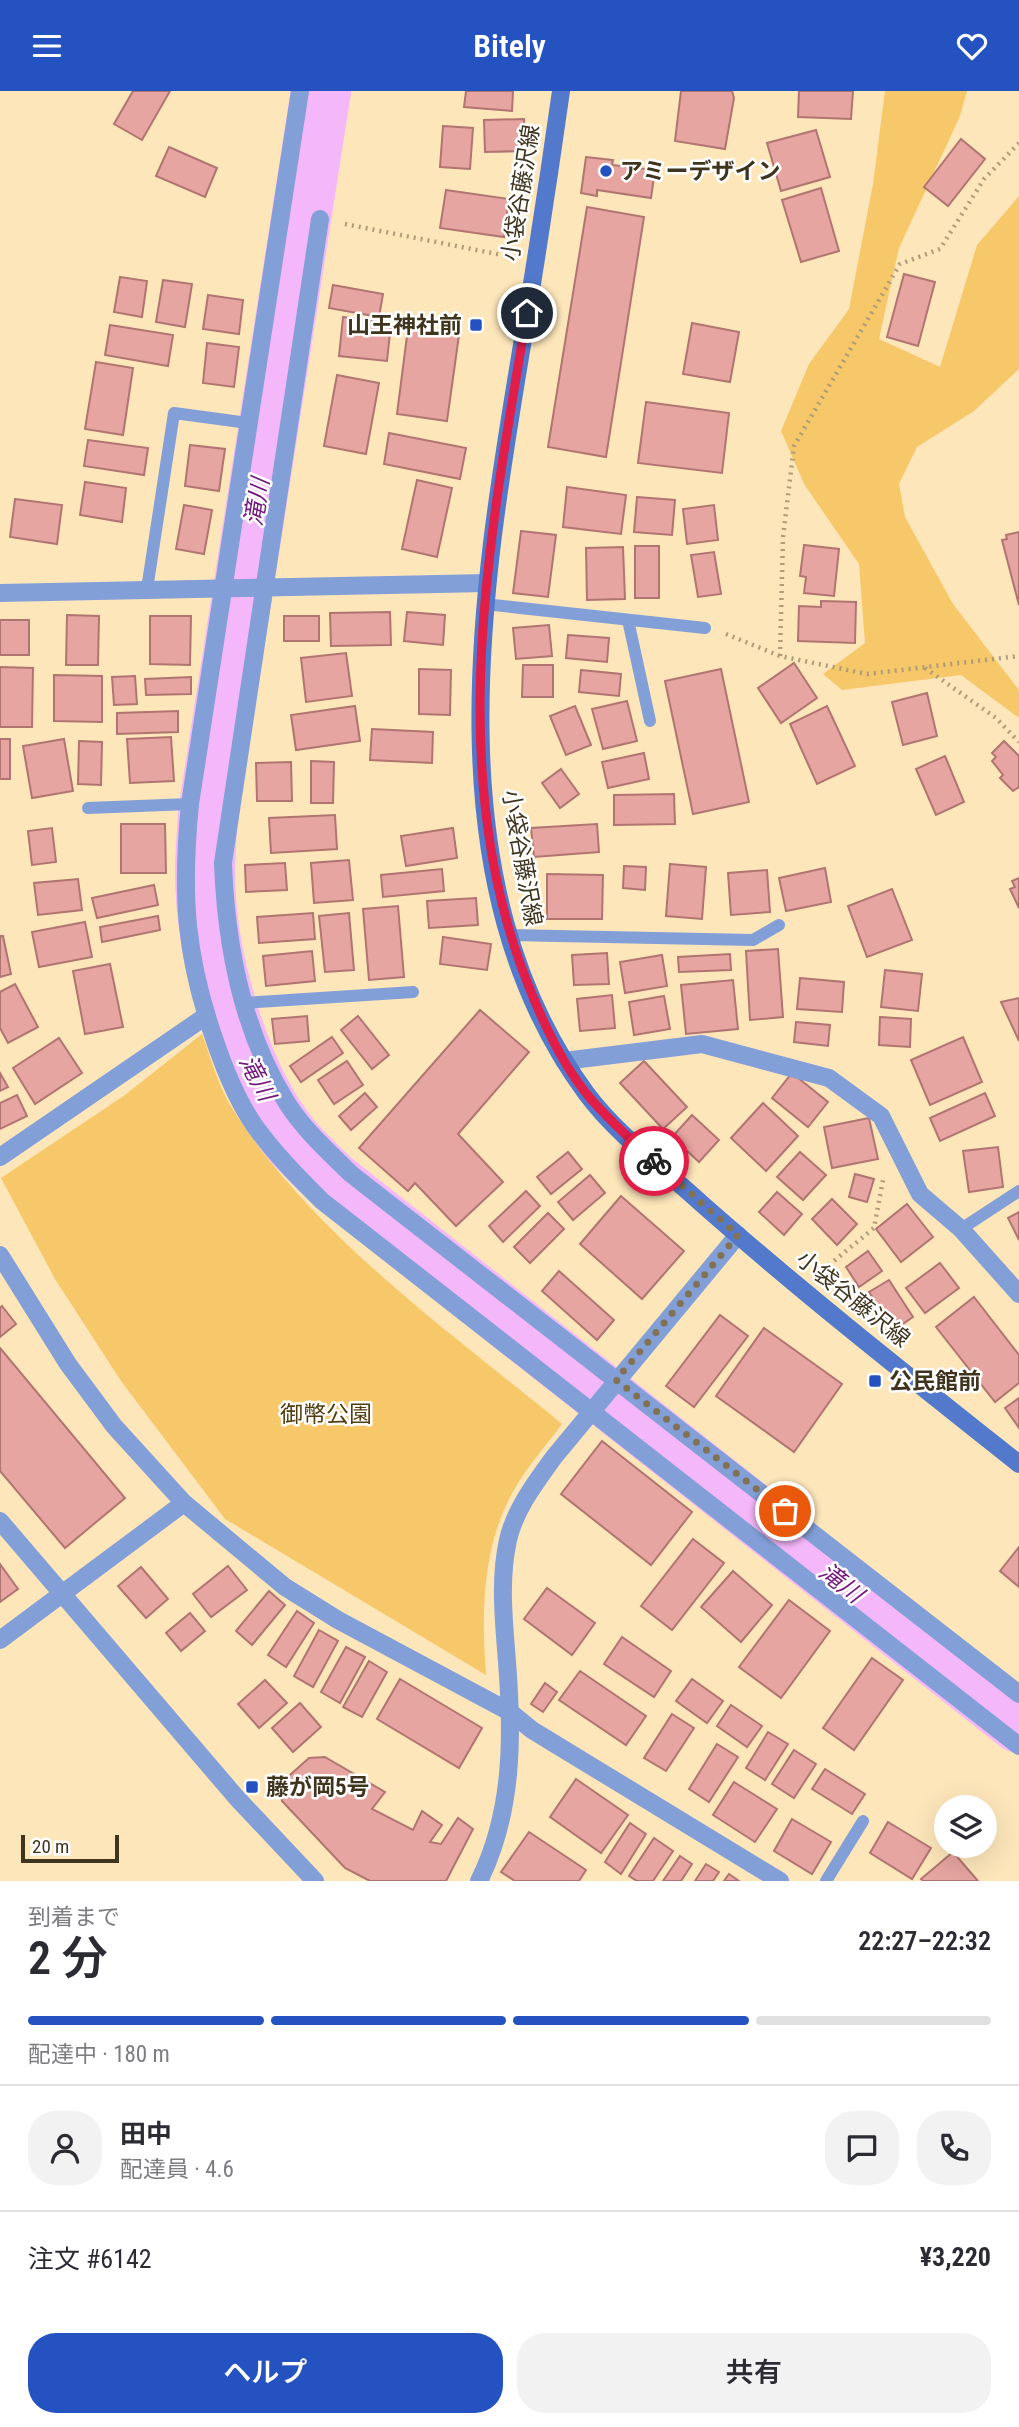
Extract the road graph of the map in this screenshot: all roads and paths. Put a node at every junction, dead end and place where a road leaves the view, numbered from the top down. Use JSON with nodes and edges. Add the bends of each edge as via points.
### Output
{"nodes":[{"id":1,"x":300,"y":91,"type":"edge"},
{"id":2,"x":561,"y":91,"type":"edge"},
{"id":3,"x":1019,"y":143,"type":"edge"},
{"id":4,"x":320,"y":219,"type":"joint"},
{"id":5,"x":536,"y":262,"type":"junction"},
{"id":6,"x":248,"y":423,"type":"junction"},
{"id":7,"x":487,"y":583,"type":"junction"},
{"id":8,"x":259,"y":586,"type":"junction"},
{"id":9,"x":227,"y":587,"type":"junction"},
{"id":10,"x":147,"y":589,"type":"junction"},
{"id":11,"x":0,"y":593,"type":"edge"},
{"id":12,"x":484,"y":604,"type":"junction"},
{"id":13,"x":628,"y":620,"type":"junction"},
{"id":14,"x":705,"y":628,"type":"joint"},
{"id":15,"x":780,"y":656,"type":"junction"},
{"id":16,"x":1019,"y":656,"type":"edge"},
{"id":17,"x":924,"y":668,"type":"junction"},
{"id":18,"x":650,"y":721,"type":"dead end"},
{"id":19,"x":1019,"y":742,"type":"edge"},
{"id":20,"x":190,"y":804,"type":"junction"},
{"id":21,"x":88,"y":808,"type":"dead end"},
{"id":22,"x":779,"y":925,"type":"dead end"},
{"id":23,"x":509,"y":935,"type":"junction"},
{"id":24,"x":413,"y":992,"type":"dead end"},
{"id":25,"x":243,"y":1003,"type":"junction"},
{"id":26,"x":206,"y":1016,"type":"junction"},
{"id":27,"x":564,"y":1061,"type":"junction"},
{"id":28,"x":0,"y":1157,"type":"edge"},
{"id":29,"x":901,"y":1157,"type":"junction"},
{"id":30,"x":1019,"y":1191,"type":"edge"},
{"id":31,"x":961,"y":1229,"type":"junction"},
{"id":32,"x":738,"y":1235,"type":"junction"},
{"id":33,"x":0,"y":1255,"type":"edge"},
{"id":34,"x":801,"y":1288,"type":"junction"},
{"id":35,"x":1019,"y":1294,"type":"edge"},
{"id":36,"x":613,"y":1383,"type":"junction"},
{"id":37,"x":592,"y":1408,"type":"junction"},
{"id":38,"x":1019,"y":1464,"type":"edge"},
{"id":39,"x":184,"y":1503,"type":"junction"},
{"id":40,"x":0,"y":1521,"type":"edge"},
{"id":41,"x":62,"y":1593,"type":"junction"},
{"id":42,"x":0,"y":1640,"type":"edge"},
{"id":43,"x":1019,"y":1693,"type":"edge"},
{"id":44,"x":510,"y":1712,"type":"junction"},
{"id":45,"x":1019,"y":1746,"type":"edge"},
{"id":46,"x":863,"y":1821,"type":"dead end"},
{"id":47,"x":316,"y":1881,"type":"edge"},
{"id":48,"x":479,"y":1881,"type":"edge"},
{"id":49,"x":780,"y":1881,"type":"edge"},
{"id":50,"x":826,"y":1881,"type":"edge"}],
"edges":[{"from":1,"to":6,"type":"street"},
{"from":2,"to":5,"type":"main road","name":"小袋谷藤沢線"},
{"from":3,"to":15,"type":"path","via":[[984,179],[940,249],[900,264],[794,446],[783,537]]},
{"from":4,"to":5,"type":"path"},
{"from":4,"to":8,"type":"street"},
{"from":5,"to":7,"type":"main road","name":"小袋谷藤沢線"},
{"from":6,"to":9,"type":"street"},
{"from":6,"to":10,"type":"lane","via":[[174,414]]},
{"from":7,"to":8,"type":"street"},
{"from":7,"to":12,"type":"main road","name":"小袋谷藤沢線"},
{"from":8,"to":9,"type":"street"},
{"from":8,"to":25,"type":"street","via":[[223,863],[225,911]]},
{"from":9,"to":10,"type":"street"},
{"from":9,"to":20,"type":"street"},
{"from":10,"to":11,"type":"street"},
{"from":12,"to":13,"type":"lane"},
{"from":12,"to":23,"type":"main road","name":"小袋谷藤沢線","via":[[480,729],[494,869]]},
{"from":13,"to":14,"type":"lane"},
{"from":13,"to":18,"type":"lane"},
{"from":14,"to":15,"type":"path"},
{"from":15,"to":17,"type":"path","via":[[867,674]]},
{"from":16,"to":17,"type":"path"},
{"from":17,"to":19,"type":"path","via":[[996,718]]},
{"from":20,"to":21,"type":"lane"},
{"from":20,"to":26,"type":"street","via":[[185,912],[192,965]]},
{"from":22,"to":23,"type":"lane","via":[[753,940]]},
{"from":23,"to":27,"type":"main road","name":"小袋谷藤沢線","via":[[542,1020]]},
{"from":24,"to":25,"type":"lane"},
{"from":25,"to":36,"type":"street","via":[[287,1103],[318,1142],[351,1174]]},
{"from":26,"to":28,"type":"street"},
{"from":26,"to":37,"type":"street","via":[[231,1086],[254,1125],[322,1201]]},
{"from":27,"to":29,"type":"street","via":[[702,1044],[760,1057],[829,1078],[881,1116]]},
{"from":27,"to":32,"type":"main road","name":"小袋谷藤沢線","via":[[589,1097],[638,1147]]},
{"from":29,"to":31,"type":"street","via":[[920,1194]]},
{"from":29,"to":34,"type":"path","via":[[886,1165],[874,1228]]},
{"from":30,"to":31,"type":"lane"},
{"from":31,"to":35,"type":"street"},
{"from":32,"to":34,"type":"main road","name":"小袋谷藤沢線"},
{"from":32,"to":36,"type":"street"},
{"from":33,"to":39,"type":"street","via":[[114,1426]]},
{"from":34,"to":38,"type":"main road","name":"小袋谷藤沢線"},
{"from":36,"to":37,"type":"street"},
{"from":36,"to":43,"type":"street"},
{"from":37,"to":44,"type":"street","via":[[529,1492],[508,1539],[501,1590]]},
{"from":37,"to":45,"type":"street"},
{"from":39,"to":41,"type":"street"},
{"from":39,"to":44,"type":"street","via":[[285,1587]]},
{"from":40,"to":41,"type":"street"},
{"from":41,"to":42,"type":"street"},
{"from":41,"to":47,"type":"street","via":[[236,1797]]},
{"from":44,"to":48,"type":"street","via":[[505,1801],[494,1850]]},
{"from":44,"to":49,"type":"street","via":[[532,1730]]},
{"from":46,"to":50,"type":"lane"}]}
